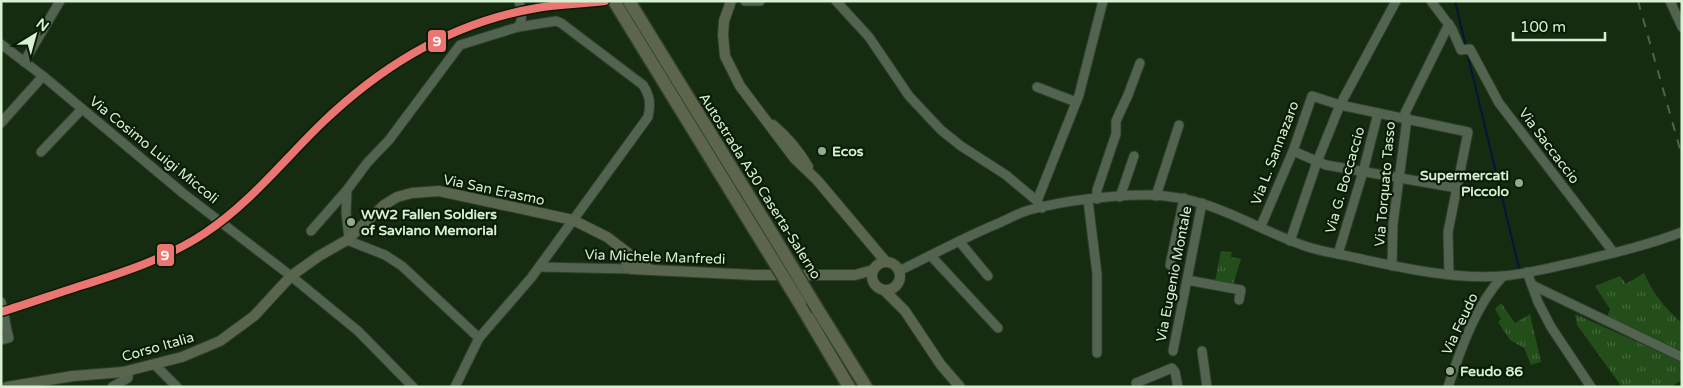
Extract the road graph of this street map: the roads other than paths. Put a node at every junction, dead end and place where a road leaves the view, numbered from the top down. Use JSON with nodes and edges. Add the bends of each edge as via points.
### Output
{"nodes":[{"id":1,"x":60,"y":1,"type":"edge"},
{"id":2,"x":519,"y":1,"type":"edge"},
{"id":3,"x":614,"y":1,"type":"edge"},
{"id":4,"x":629,"y":1,"type":"edge"},
{"id":5,"x":731,"y":1,"type":"edge"},
{"id":6,"x":745,"y":1,"type":"edge"},
{"id":7,"x":760,"y":1,"type":"edge"},
{"id":8,"x":836,"y":1,"type":"edge"},
{"id":9,"x":1103,"y":1,"type":"edge"},
{"id":10,"x":1396,"y":1,"type":"edge"},
{"id":11,"x":1431,"y":1,"type":"edge"},
{"id":12,"x":1670,"y":1,"type":"edge"},
{"id":13,"x":1681,"y":22,"type":"edge"},
{"id":14,"x":1449,"y":24,"type":"junction"},
{"id":15,"x":518,"y":27,"type":"junction"},
{"id":16,"x":1,"y":44,"type":"edge"},
{"id":17,"x":24,"y":62,"type":"junction"},
{"id":18,"x":1140,"y":63,"type":"dead end"},
{"id":19,"x":43,"y":76,"type":"junction"},
{"id":20,"x":1037,"y":87,"type":"dead end"},
{"id":21,"x":1076,"y":102,"type":"junction"},
{"id":22,"x":1340,"y":105,"type":"junction"},
{"id":23,"x":82,"y":109,"type":"junction"},
{"id":24,"x":1378,"y":113,"type":"junction"},
{"id":25,"x":1407,"y":120,"type":"junction"},
{"id":26,"x":1,"y":123,"type":"edge"},
{"id":27,"x":1179,"y":125,"type":"dead end"},
{"id":28,"x":1293,"y":151,"type":"junction"},
{"id":29,"x":41,"y":152,"type":"dead end"},
{"id":30,"x":1134,"y":156,"type":"dead end"},
{"id":31,"x":1317,"y":162,"type":"junction"},
{"id":32,"x":1363,"y":172,"type":"junction"},
{"id":33,"x":1400,"y":179,"type":"junction"},
{"id":34,"x":1457,"y":188,"type":"junction"},
{"id":35,"x":347,"y":190,"type":"junction"},
{"id":36,"x":1156,"y":196,"type":"junction"},
{"id":37,"x":1120,"y":197,"type":"junction"},
{"id":38,"x":1184,"y":198,"type":"junction"},
{"id":39,"x":1092,"y":199,"type":"junction"},
{"id":40,"x":1202,"y":202,"type":"junction"},
{"id":41,"x":1040,"y":204,"type":"junction"},
{"id":42,"x":573,"y":220,"type":"junction"},
{"id":43,"x":1260,"y":226,"type":"junction"},
{"id":44,"x":311,"y":231,"type":"dead end"},
{"id":45,"x":1682,"y":232,"type":"edge"},
{"id":46,"x":862,"y":234,"type":"junction"},
{"id":47,"x":348,"y":239,"type":"junction"},
{"id":48,"x":959,"y":241,"type":"junction"},
{"id":49,"x":1290,"y":241,"type":"junction"},
{"id":50,"x":770,"y":243,"type":"junction"},
{"id":51,"x":621,"y":251,"type":"junction"},
{"id":52,"x":1614,"y":253,"type":"junction"},
{"id":53,"x":1338,"y":254,"type":"junction"},
{"id":54,"x":931,"y":256,"type":"junction"},
{"id":55,"x":632,"y":257,"type":"junction"},
{"id":56,"x":886,"y":262,"type":"junction"},
{"id":57,"x":1170,"y":265,"type":"dead end"},
{"id":58,"x":1392,"y":266,"type":"junction"},
{"id":59,"x":538,"y":267,"type":"junction"},
{"id":60,"x":612,"y":269,"type":"junction"},
{"id":61,"x":631,"y":269,"type":"junction"},
{"id":62,"x":649,"y":269,"type":"junction"},
{"id":63,"x":874,"y":269,"type":"junction"},
{"id":64,"x":899,"y":271,"type":"junction"},
{"id":65,"x":1527,"y":272,"type":"junction"},
{"id":66,"x":1449,"y":274,"type":"junction"},
{"id":67,"x":855,"y":275,"type":"junction"},
{"id":68,"x":291,"y":276,"type":"junction"},
{"id":69,"x":988,"y":276,"type":"dead end"},
{"id":70,"x":1489,"y":276,"type":"junction"},
{"id":71,"x":1503,"y":276,"type":"junction"},
{"id":72,"x":1187,"y":280,"type":"junction"},
{"id":73,"x":873,"y":283,"type":"junction"},
{"id":74,"x":897,"y":284,"type":"junction"},
{"id":75,"x":1532,"y":286,"type":"junction"},
{"id":76,"x":884,"y":290,"type":"junction"},
{"id":77,"x":1490,"y":292,"type":"junction"},
{"id":78,"x":1239,"y":300,"type":"dead end"},
{"id":79,"x":1,"y":302,"type":"edge"},
{"id":80,"x":905,"y":310,"type":"junction"},
{"id":81,"x":998,"y":328,"type":"dead end"},
{"id":82,"x":480,"y":338,"type":"junction"},
{"id":83,"x":1,"y":340,"type":"edge"},
{"id":84,"x":1173,"y":351,"type":"dead end"},
{"id":85,"x":1202,"y":351,"type":"dead end"},
{"id":86,"x":1097,"y":353,"type":"dead end"},
{"id":87,"x":1682,"y":357,"type":"edge"},
{"id":88,"x":154,"y":365,"type":"junction"},
{"id":89,"x":126,"y":371,"type":"junction"},
{"id":90,"x":1136,"y":383,"type":"dead end"},
{"id":91,"x":36,"y":385,"type":"edge"},
{"id":92,"x":7,"y":387,"type":"edge"},
{"id":93,"x":112,"y":387,"type":"edge"},
{"id":94,"x":132,"y":387,"type":"edge"},
{"id":95,"x":177,"y":387,"type":"edge"},
{"id":96,"x":413,"y":387,"type":"edge"},
{"id":97,"x":454,"y":387,"type":"edge"},
{"id":98,"x":848,"y":387,"type":"edge"},
{"id":99,"x":866,"y":387,"type":"edge"},
{"id":100,"x":960,"y":387,"type":"edge"},
{"id":101,"x":1178,"y":387,"type":"edge"},
{"id":102,"x":1207,"y":387,"type":"edge"},
{"id":103,"x":1448,"y":387,"type":"edge"},
{"id":104,"x":1591,"y":387,"type":"edge"}],
"edges":[{"from":1,"to":17,"type":"street"},
{"from":2,"to":15,"type":"street","via":[[522,22]]},
{"from":3,"to":50,"type":"highway","name":"Autostrada A30 Caserta-Salerno"},
{"from":4,"to":50,"type":"highway","name":"Autostrada A30 Caserta-Salerno"},
{"from":5,"to":46,"type":"main road","via":[[724,21],[725,56],[740,86],[777,138],[814,176]]},
{"from":6,"to":7,"type":"street"},
{"from":8,"to":41,"type":"street","via":[[869,37],[909,96],[941,130],[1006,175]]},
{"from":9,"to":21,"type":"street"},
{"from":10,"to":22,"type":"street"},
{"from":11,"to":14,"type":"street","name":"Via Saccaccio"},
{"from":12,"to":13,"type":"street"},
{"from":14,"to":25,"type":"street","name":"Via Torquato Tasso","via":[[1405,113]]},
{"from":14,"to":52,"type":"street","name":"Via Saccaccio","via":[[1499,103]]},
{"from":15,"to":35,"type":"street","via":[[460,45]]},
{"from":15,"to":42,"type":"street","via":[[561,23],[643,85],[648,93],[651,105],[648,117]]},
{"from":16,"to":17,"type":"street","name":"Via Cosimo Luigi Miccoli"},
{"from":17,"to":19,"type":"street","name":"Via Cosimo Luigi Miccoli"},
{"from":18,"to":39,"type":"street","via":[[1116,120],[1116,134]]},
{"from":19,"to":23,"type":"street","name":"Via Cosimo Luigi Miccoli"},
{"from":19,"to":26,"type":"street"},
{"from":20,"to":21,"type":"street"},
{"from":21,"to":41,"type":"street"},
{"from":22,"to":24,"type":"street","name":"Via L. Sannazaro"},
{"from":22,"to":28,"type":"street","name":"Via L. Sannazaro","via":[[1312,96]]},
{"from":22,"to":31,"type":"street"},
{"from":23,"to":29,"type":"street"},
{"from":23,"to":68,"type":"street","name":"Via Cosimo Luigi Miccoli","via":[[184,194]]},
{"from":24,"to":25,"type":"street","name":"Via L. Sannazaro"},
{"from":24,"to":32,"type":"street","name":"Via G. Boccaccio"},
{"from":25,"to":33,"type":"street","name":"Via Torquato Tasso"},
{"from":25,"to":34,"type":"street","name":"Via L. Sannazaro","via":[[1468,132]]},
{"from":27,"to":36,"type":"street"},
{"from":28,"to":31,"type":"street"},
{"from":28,"to":43,"type":"street","name":"Via L. Sannazaro"},
{"from":30,"to":37,"type":"street"},
{"from":31,"to":32,"type":"street"},
{"from":31,"to":49,"type":"street"},
{"from":32,"to":33,"type":"street"},
{"from":32,"to":53,"type":"street","name":"Via G. Boccaccio"},
{"from":33,"to":34,"type":"street"},
{"from":33,"to":58,"type":"street","name":"Via Torquato Tasso"},
{"from":34,"to":66,"type":"street","via":[[1448,232]]},
{"from":35,"to":44,"type":"street"},
{"from":35,"to":47,"type":"street"},
{"from":36,"to":37,"type":"street"},
{"from":36,"to":38,"type":"street"},
{"from":37,"to":39,"type":"street"},
{"from":38,"to":40,"type":"street"},
{"from":38,"to":57,"type":"street"},
{"from":39,"to":41,"type":"street"},
{"from":39,"to":86,"type":"street","via":[[1097,274]]},
{"from":40,"to":43,"type":"street"},
{"from":40,"to":72,"type":"street","name":"Via Eugenio Montale"},
{"from":41,"to":48,"type":"street"},
{"from":42,"to":47,"type":"main road","name":"Via San Erasmo","via":[[439,192],[412,193],[384,205]]},
{"from":42,"to":51,"type":"main road","name":"Via San Erasmo","via":[[607,237]]},
{"from":42,"to":59,"type":"street"},
{"from":43,"to":49,"type":"street"},
{"from":45,"to":52,"type":"street"},
{"from":46,"to":56,"type":"main road"},
{"from":46,"to":63,"type":"main road"},
{"from":47,"to":68,"type":"main road","name":"Via San Erasmo"},
{"from":47,"to":82,"type":"street","via":[[402,266]]},
{"from":48,"to":54,"type":"street"},
{"from":48,"to":69,"type":"street"},
{"from":49,"to":53,"type":"street"},
{"from":50,"to":98,"type":"highway","name":"Autostrada A30 Caserta-Salerno","bridge":true,"via":[[800,304]]},
{"from":50,"to":99,"type":"highway","name":"Autostrada A30 Caserta-Salerno","bridge":true,"via":[[818,310]]},
{"from":51,"to":55,"type":"main road","name":"Via San Erasmo"},
{"from":51,"to":60,"type":"street"},
{"from":51,"to":61,"type":"main road","name":"Via San Erasmo"},
{"from":52,"to":65,"type":"street"},
{"from":53,"to":58,"type":"street"},
{"from":54,"to":64,"type":"street"},
{"from":54,"to":81,"type":"street"},
{"from":55,"to":61,"type":"street"},
{"from":55,"to":62,"type":"main road","name":"Via San Erasmo"},
{"from":56,"to":63,"type":"main road"},
{"from":56,"to":64,"type":"main road","via":[[894,264]]},
{"from":58,"to":66,"type":"street"},
{"from":59,"to":60,"type":"street","name":"Via Michele Manfredi"},
{"from":59,"to":82,"type":"street"},
{"from":60,"to":61,"type":"street","name":"Via Michele Manfredi"},
{"from":61,"to":62,"type":"main road","name":"Via Michele Manfredi"},
{"from":62,"to":67,"type":"main road","name":"Via Michele Manfredi"},
{"from":63,"to":67,"type":"main road"},
{"from":63,"to":73,"type":"main road"},
{"from":64,"to":74,"type":"main road"},
{"from":65,"to":71,"type":"street"},
{"from":65,"to":75,"type":"street"},
{"from":66,"to":70,"type":"street"},
{"from":67,"to":73,"type":"main road"},
{"from":68,"to":88,"type":"main road","name":"Corso Italia","via":[[254,316],[220,341]]},
{"from":68,"to":96,"type":"street","name":"Via Cosimo Luigi Miccoli","via":[[358,330]]},
{"from":70,"to":71,"type":"street"},
{"from":70,"to":77,"type":"street"},
{"from":71,"to":77,"type":"street","name":"Via Feudo"},
{"from":72,"to":78,"type":"street","via":[[1241,290]]},
{"from":72,"to":84,"type":"street","name":"Via Eugenio Montale"},
{"from":73,"to":76,"type":"main road"},
{"from":74,"to":76,"type":"main road"},
{"from":74,"to":80,"type":"main road"},
{"from":75,"to":87,"type":"street"},
{"from":75,"to":104,"type":"street","via":[[1551,327]]},
{"from":76,"to":80,"type":"main road"},
{"from":77,"to":103,"type":"street","name":"Via Feudo","via":[[1469,330]]},
{"from":79,"to":83,"type":"street","via":[[9,338]]},
{"from":80,"to":100,"type":"main road","via":[[941,366]]},
{"from":82,"to":97,"type":"street"},
{"from":85,"to":102,"type":"street"},
{"from":88,"to":89,"type":"main road","name":"Corso Italia"},
{"from":88,"to":95,"type":"street"},
{"from":89,"to":91,"type":"main road","name":"Corso Italia","via":[[73,376]]},
{"from":89,"to":93,"type":"street","via":[[128,378]]},
{"from":89,"to":94,"type":"street"},
{"from":90,"to":101,"type":"street","via":[[1172,368]]},
{"from":91,"to":92,"type":"main road","name":"Corso Italia"}]}
